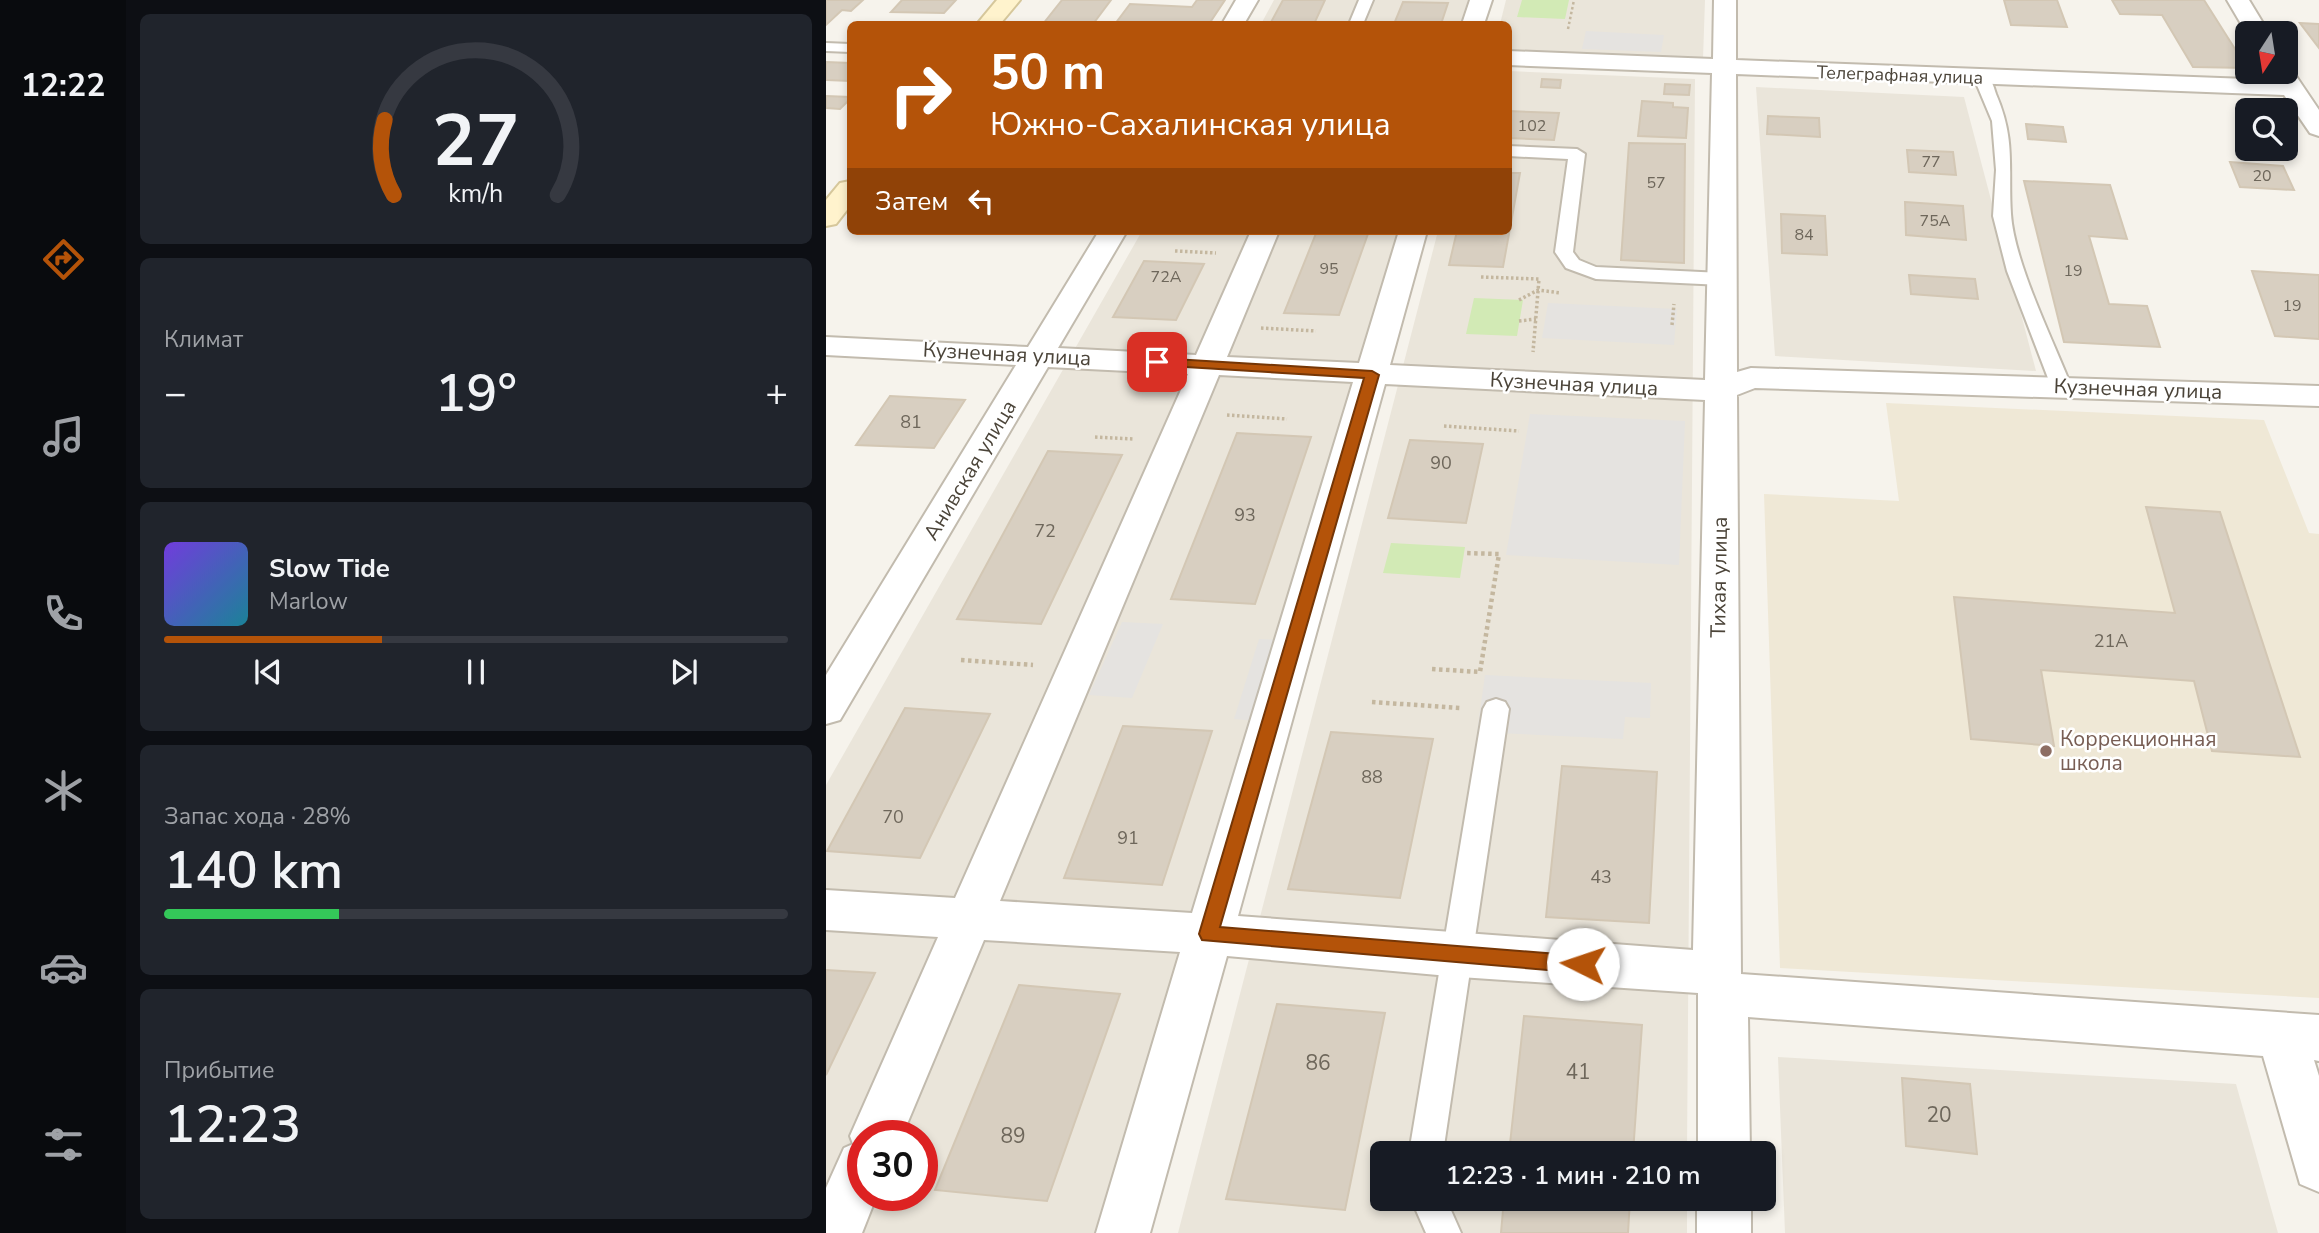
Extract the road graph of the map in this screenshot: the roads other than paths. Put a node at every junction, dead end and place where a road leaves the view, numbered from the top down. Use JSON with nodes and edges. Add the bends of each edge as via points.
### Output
{"nodes":[{"id":1,"x":1009,"y":0,"type":"edge"},
{"id":2,"x":1247,"y":0,"type":"edge"},
{"id":3,"x":1367,"y":0,"type":"edge"},
{"id":4,"x":1481,"y":0,"type":"edge"},
{"id":5,"x":1725,"y":0,"type":"edge"},
{"id":6,"x":2238,"y":0,"type":"edge"},
{"id":7,"x":991,"y":21,"type":"edge"},
{"id":8,"x":1235,"y":21,"type":"edge"},
{"id":9,"x":1357,"y":21,"type":"edge"},
{"id":10,"x":1474,"y":21,"type":"edge"},
{"id":11,"x":2251,"y":21,"type":"edge"},
{"id":12,"x":826,"y":47,"type":"edge"},
{"id":13,"x":847,"y":48,"type":"edge"},
{"id":14,"x":1512,"y":58,"type":"edge"},
{"id":15,"x":1725,"y":68,"type":"junction"},
{"id":16,"x":1982,"y":78,"type":"junction"},
{"id":17,"x":2299,"y":92,"type":"edge"},
{"id":18,"x":2319,"y":128,"type":"edge"},
{"id":19,"x":1512,"y":151,"type":"edge"},
{"id":20,"x":847,"y":193,"type":"edge"},
{"id":21,"x":826,"y":218,"type":"edge"},
{"id":22,"x":1111,"y":235,"type":"edge"},
{"id":23,"x":1263,"y":235,"type":"edge"},
{"id":24,"x":1412,"y":235,"type":"edge"},
{"id":25,"x":1722,"y":279,"type":"junction"},
{"id":26,"x":826,"y":346,"type":"edge"},
{"id":27,"x":1040,"y":356,"type":"junction"},
{"id":28,"x":1209,"y":365,"type":"junction"},
{"id":29,"x":1372,"y":375,"type":"junction"},
{"id":30,"x":2061,"y":386,"type":"junction"},
{"id":31,"x":1720,"y":391,"type":"junction"},
{"id":32,"x":2319,"y":396,"type":"edge"},
{"id":33,"x":826,"y":709,"type":"edge"},
{"id":34,"x":1484,"y":709,"type":"road end"},
{"id":35,"x":826,"y":911,"type":"edge"},
{"id":36,"x":970,"y":922,"type":"junction"},
{"id":37,"x":1209,"y":934,"type":"junction"},
{"id":38,"x":1460,"y":956,"type":"junction"},
{"id":39,"x":1720,"y":984,"type":"junction"},
{"id":40,"x":2300,"y":1037,"type":"edge"},
{"id":41,"x":883,"y":1120,"type":"edge"},
{"id":42,"x":1428,"y":1141,"type":"edge"},
{"id":43,"x":1724,"y":1141,"type":"edge"},
{"id":44,"x":2319,"y":1166,"type":"edge"},
{"id":45,"x":847,"y":1203,"type":"edge"},
{"id":46,"x":1434,"y":1211,"type":"edge"},
{"id":47,"x":1724,"y":1211,"type":"edge"},
{"id":48,"x":834,"y":1233,"type":"edge"},
{"id":49,"x":1123,"y":1233,"type":"edge"},
{"id":50,"x":1444,"y":1233,"type":"edge"},
{"id":51,"x":1724,"y":1233,"type":"edge"}],
"edges":[{"from":1,"to":7,"type":"main road"},
{"from":2,"to":8,"type":"street"},
{"from":3,"to":9,"type":"lane"},
{"from":4,"to":10,"type":"street"},
{"from":5,"to":15,"type":"street","name":"Тихая улица"},
{"from":6,"to":11,"type":"street"},
{"from":12,"to":13,"type":"lane"},
{"from":14,"to":15,"type":"street","name":"Телеграфная улица"},
{"from":15,"to":16,"type":"street","name":"Телеграфная улица"},
{"from":15,"to":25,"type":"street","name":"Тихая улица"},
{"from":16,"to":17,"type":"street","name":"Телеграфная улица"},
{"from":16,"to":30,"type":"lane","via":[[2000,121],[2002,216],[2015,271]]},
{"from":17,"to":18,"type":"street"},
{"from":19,"to":25,"type":"lane","via":[[1577,154],[1564,252],[1578,269]]},
{"from":20,"to":21,"type":"main road"},
{"from":22,"to":27,"type":"street","name":"Анивская улица"},
{"from":23,"to":28,"type":"street"},
{"from":24,"to":29,"type":"street"},
{"from":25,"to":31,"type":"street","name":"Тихая улица"},
{"from":26,"to":27,"type":"street","name":"Кузнечная улица"},
{"from":27,"to":28,"type":"street","name":"Кузнечная улица"},
{"from":27,"to":33,"type":"street","name":"Анивская улица"},
{"from":28,"to":29,"type":"street","name":"Кузнечная улица"},
{"from":28,"to":36,"type":"street"},
{"from":29,"to":31,"type":"street","name":"Кузнечная улица"},
{"from":29,"to":37,"type":"street"},
{"from":30,"to":31,"type":"street","name":"Кузнечная улица","via":[[1751,378]]},
{"from":30,"to":32,"type":"street","name":"Кузнечная улица"},
{"from":31,"to":39,"type":"street","name":"Тихая улица"},
{"from":34,"to":38,"type":"lane"},
{"from":35,"to":36,"type":"street"},
{"from":36,"to":37,"type":"street"},
{"from":36,"to":41,"type":"street"},
{"from":37,"to":38,"type":"street"},
{"from":37,"to":49,"type":"street"},
{"from":38,"to":39,"type":"street"},
{"from":38,"to":42,"type":"lane"},
{"from":39,"to":40,"type":"street"},
{"from":39,"to":43,"type":"street","name":"Тихая улица"},
{"from":40,"to":44,"type":"street"},
{"from":45,"to":48,"type":"street"},
{"from":46,"to":50,"type":"lane"},
{"from":47,"to":51,"type":"street"}]}
